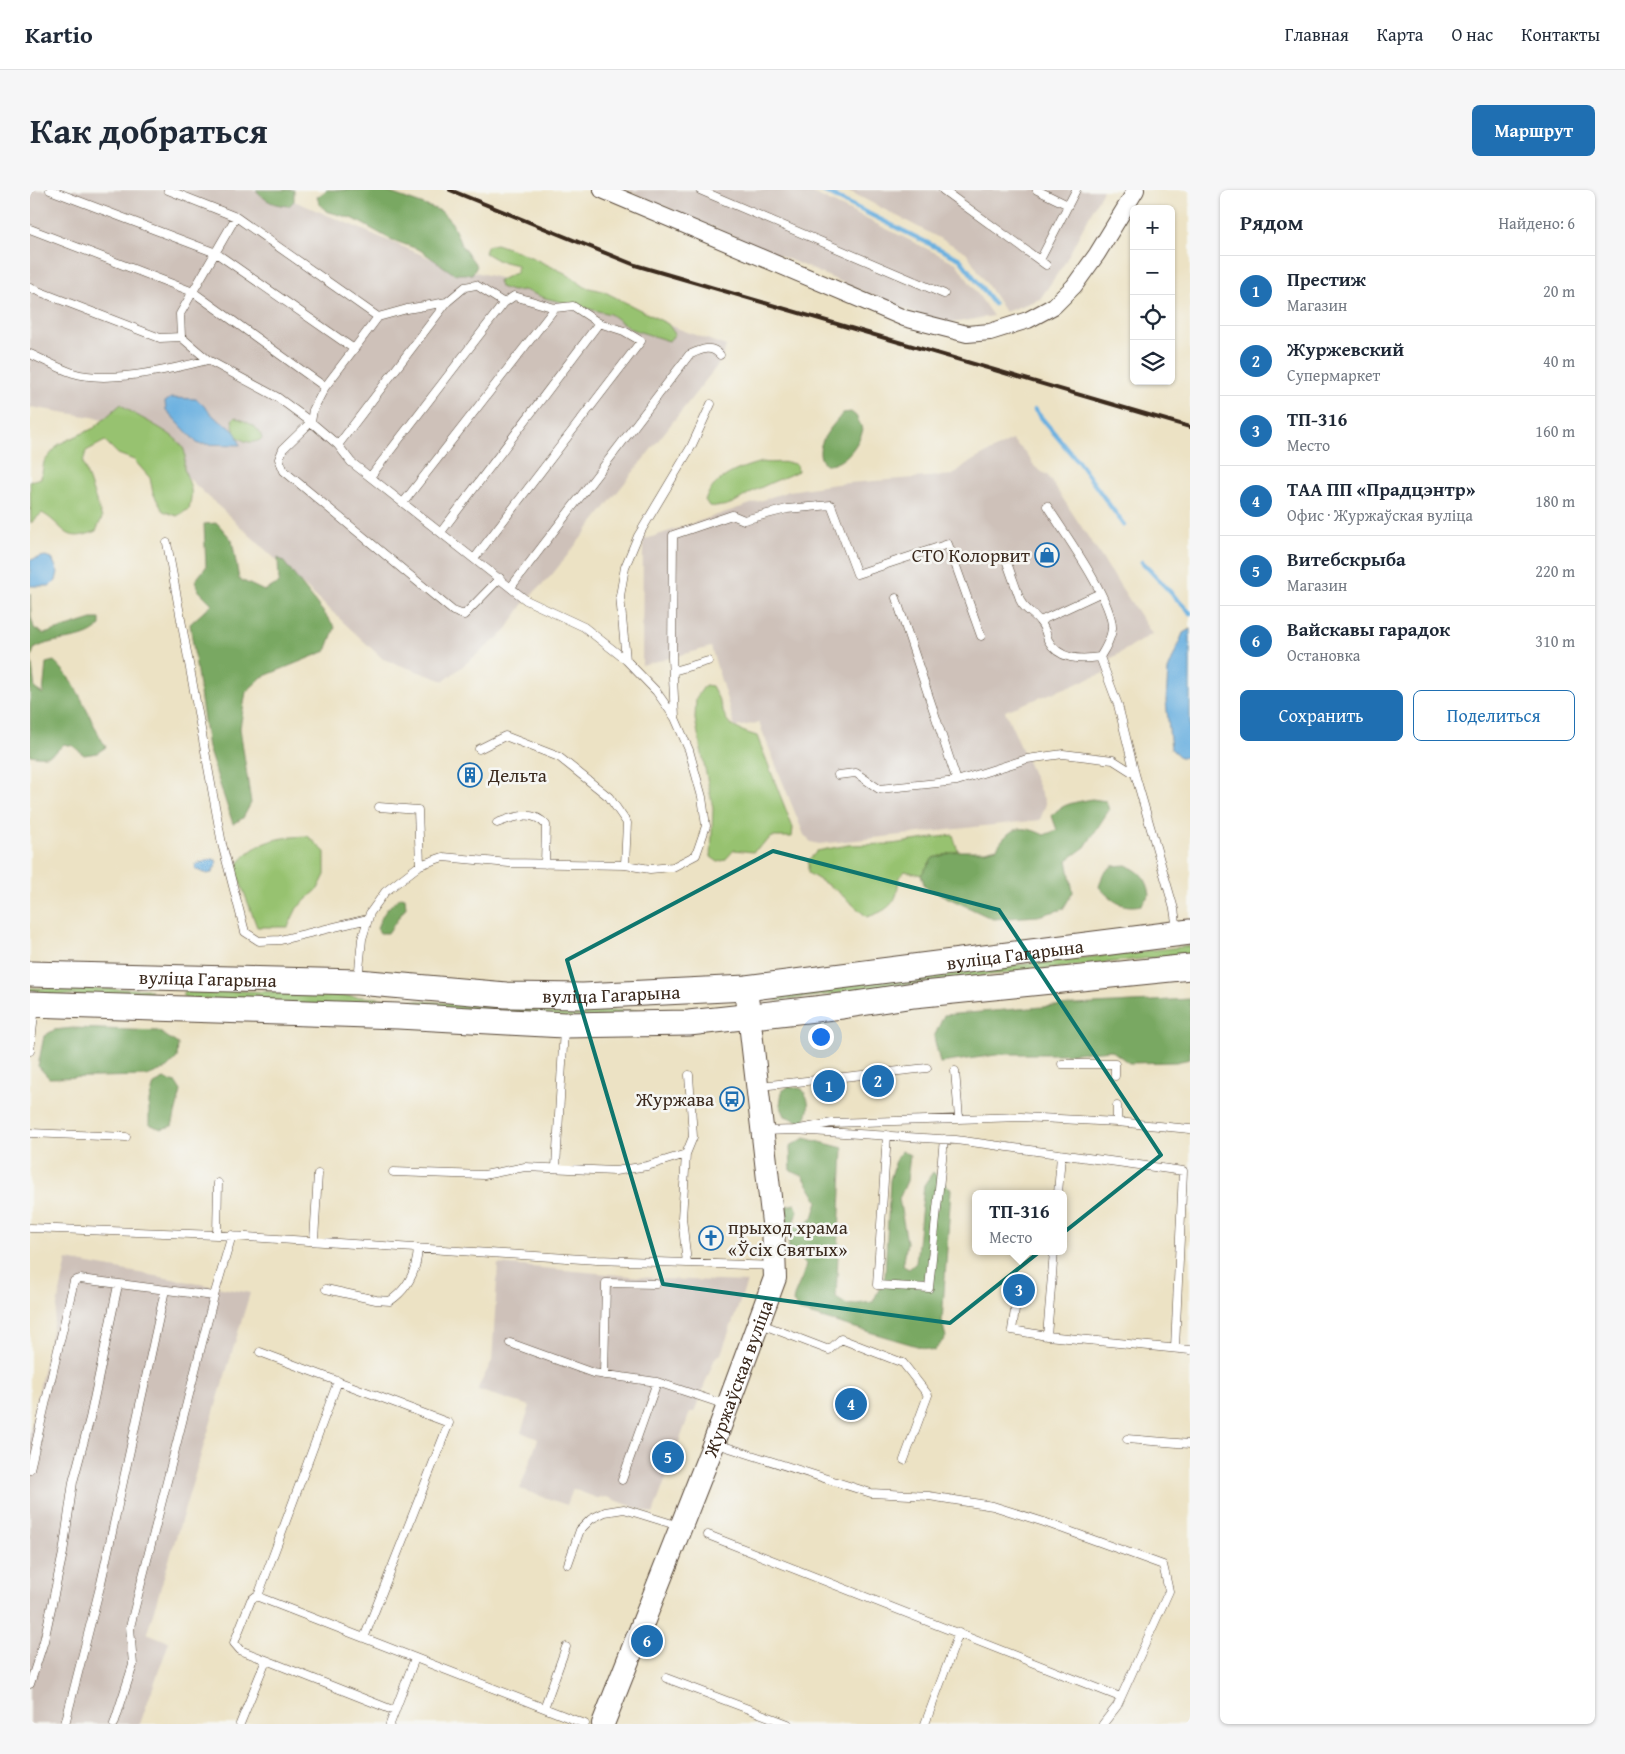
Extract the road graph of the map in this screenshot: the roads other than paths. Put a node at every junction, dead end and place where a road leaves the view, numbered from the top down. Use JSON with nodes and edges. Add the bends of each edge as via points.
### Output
{"nodes":[{"id":1,"x":50,"y":190,"type":"edge"},
{"id":2,"x":168,"y":190,"type":"edge"},
{"id":3,"x":602,"y":190,"type":"edge"},
{"id":4,"x":700,"y":190,"type":"edge"},
{"id":5,"x":943,"y":190,"type":"edge"},
{"id":6,"x":1037,"y":190,"type":"edge"},
{"id":7,"x":1076,"y":190,"type":"edge"},
{"id":8,"x":1136,"y":190,"type":"edge"},
{"id":9,"x":1068,"y":205,"type":"junction"},
{"id":10,"x":236,"y":217,"type":"junction"},
{"id":11,"x":30,"y":229,"type":"edge"},
{"id":12,"x":216,"y":253,"type":"junction"},
{"id":13,"x":30,"y":288,"type":"edge"},
{"id":14,"x":194,"y":292,"type":"junction"},
{"id":15,"x":944,"y":294,"type":"dead end"},
{"id":16,"x":447,"y":302,"type":"junction"},
{"id":17,"x":504,"y":303,"type":"junction"},
{"id":18,"x":555,"y":308,"type":"junction"},
{"id":19,"x":378,"y":317,"type":"junction"},
{"id":20,"x":599,"y":323,"type":"junction"},
{"id":21,"x":181,"y":337,"type":"junction"},
{"id":22,"x":354,"y":349,"type":"junction"},
{"id":23,"x":30,"y":354,"type":"edge"},
{"id":24,"x":720,"y":355,"type":"dead end"},
{"id":25,"x":208,"y":360,"type":"junction"},
{"id":26,"x":325,"y":387,"type":"junction"},
{"id":27,"x":711,"y":404,"type":"dead end"},
{"id":28,"x":311,"y":422,"type":"junction"},
{"id":29,"x":338,"y":445,"type":"junction"},
{"id":30,"x":370,"y":477,"type":"junction"},
{"id":31,"x":403,"y":503,"type":"junction"},
{"id":32,"x":1047,"y":506,"type":"dead end"},
{"id":33,"x":442,"y":532,"type":"junction"},
{"id":34,"x":167,"y":543,"type":"dead end"},
{"id":35,"x":1005,"y":557,"type":"dead end"},
{"id":36,"x":474,"y":559,"type":"junction"},
{"id":37,"x":500,"y":578,"type":"junction"},
{"id":38,"x":511,"y":587,"type":"junction"},
{"id":39,"x":1100,"y":593,"type":"junction"},
{"id":40,"x":896,"y":598,"type":"dead end"},
{"id":41,"x":1040,"y":621,"type":"junction"},
{"id":42,"x":981,"y":636,"type":"dead end"},
{"id":43,"x":1100,"y":657,"type":"junction"},
{"id":44,"x":626,"y":660,"type":"junction"},
{"id":45,"x":708,"y":660,"type":"dead end"},
{"id":46,"x":673,"y":671,"type":"junction"},
{"id":47,"x":675,"y":718,"type":"junction"},
{"id":48,"x":479,"y":749,"type":"dead end"},
{"id":49,"x":1135,"y":774,"type":"junction"},
{"id":50,"x":838,"y":775,"type":"dead end"},
{"id":51,"x":956,"y":781,"type":"junction"},
{"id":52,"x":379,"y":807,"type":"dead end"},
{"id":53,"x":497,"y":824,"type":"dead end"},
{"id":54,"x":545,"y":864,"type":"junction"},
{"id":55,"x":420,"y":865,"type":"junction"},
{"id":56,"x":625,"y":865,"type":"junction"},
{"id":57,"x":368,"y":920,"type":"junction"},
{"id":58,"x":1184,"y":933,"type":"edge"},
{"id":59,"x":1190,"y":967,"type":"edge"},
{"id":60,"x":30,"y":974,"type":"edge"},
{"id":61,"x":145,"y":976,"type":"junction"},
{"id":62,"x":188,"y":978,"type":"junction"},
{"id":63,"x":358,"y":982,"type":"junction"},
{"id":64,"x":746,"y":988,"type":"junction"},
{"id":65,"x":33,"y":1004,"type":"edge"},
{"id":66,"x":145,"y":1008,"type":"junction"},
{"id":67,"x":187,"y":1009,"type":"junction"},
{"id":68,"x":750,"y":1016,"type":"junction"},
{"id":69,"x":564,"y":1025,"type":"junction"},
{"id":70,"x":30,"y":1051,"type":"edge"},
{"id":71,"x":1062,"y":1064,"type":"dead end"},
{"id":72,"x":927,"y":1068,"type":"dead end"},
{"id":73,"x":955,"y":1071,"type":"dead end"},
{"id":74,"x":689,"y":1075,"type":"dead end"},
{"id":75,"x":1115,"y":1076,"type":"dead end"},
{"id":76,"x":756,"y":1086,"type":"junction"},
{"id":77,"x":1116,"y":1106,"type":"dead end"},
{"id":78,"x":959,"y":1118,"type":"junction"},
{"id":79,"x":1117,"y":1122,"type":"junction"},
{"id":80,"x":1190,"y":1129,"type":"edge"},
{"id":81,"x":794,"y":1130,"type":"junction"},
{"id":82,"x":762,"y":1131,"type":"junction"},
{"id":83,"x":30,"y":1133,"type":"edge"},
{"id":84,"x":887,"y":1135,"type":"junction"},
{"id":85,"x":126,"y":1137,"type":"dead end"},
{"id":86,"x":944,"y":1139,"type":"junction"},
{"id":87,"x":686,"y":1154,"type":"junction"},
{"id":88,"x":1061,"y":1155,"type":"junction"},
{"id":89,"x":556,"y":1167,"type":"junction"},
{"id":90,"x":393,"y":1172,"type":"dead end"},
{"id":91,"x":1187,"y":1172,"type":"edge"},
{"id":92,"x":318,"y":1174,"type":"dead end"},
{"id":93,"x":218,"y":1183,"type":"dead end"},
{"id":94,"x":1058,"y":1190,"type":"edge"},
{"id":95,"x":30,"y":1228,"type":"edge"},
{"id":96,"x":216,"y":1234,"type":"junction"},
{"id":97,"x":232,"y":1236,"type":"junction"},
{"id":98,"x":314,"y":1240,"type":"junction"},
{"id":99,"x":418,"y":1248,"type":"junction"},
{"id":100,"x":1054,"y":1255,"type":"edge"},
{"id":101,"x":687,"y":1263,"type":"junction"},
{"id":102,"x":776,"y":1266,"type":"junction"},
{"id":103,"x":656,"y":1284,"type":"dead end"},
{"id":104,"x":118,"y":1285,"type":"junction"},
{"id":105,"x":326,"y":1289,"type":"dead end"},
{"id":106,"x":165,"y":1290,"type":"junction"},
{"id":107,"x":214,"y":1296,"type":"junction"},
{"id":108,"x":1014,"y":1310,"type":"dead end"},
{"id":109,"x":759,"y":1323,"type":"junction"},
{"id":110,"x":1047,"y":1336,"type":"junction"},
{"id":111,"x":510,"y":1343,"type":"dead end"},
{"id":112,"x":1174,"y":1348,"type":"junction"},
{"id":113,"x":1190,"y":1350,"type":"edge"},
{"id":114,"x":260,"y":1352,"type":"dead end"},
{"id":115,"x":604,"y":1375,"type":"junction"},
{"id":116,"x":338,"y":1381,"type":"junction"},
{"id":117,"x":657,"y":1382,"type":"junction"},
{"id":118,"x":728,"y":1405,"type":"junction"},
{"id":119,"x":1127,"y":1439,"type":"dead end"},
{"id":120,"x":714,"y":1443,"type":"junction"},
{"id":121,"x":1190,"y":1444,"type":"edge"},
{"id":122,"x":904,"y":1460,"type":"dead end"},
{"id":123,"x":30,"y":1469,"type":"edge"},
{"id":124,"x":622,"y":1480,"type":"dead end"},
{"id":125,"x":681,"y":1526,"type":"junction"},
{"id":126,"x":708,"y":1535,"type":"dead end"},
{"id":127,"x":568,"y":1564,"type":"dead end"},
{"id":128,"x":258,"y":1596,"type":"junction"},
{"id":129,"x":959,"y":1633,"type":"junction"},
{"id":130,"x":364,"y":1638,"type":"junction"},
{"id":131,"x":566,"y":1647,"type":"dead end"},
{"id":132,"x":415,"y":1658,"type":"junction"},
{"id":133,"x":266,"y":1660,"type":"junction"},
{"id":134,"x":666,"y":1678,"type":"dead end"},
{"id":135,"x":30,"y":1684,"type":"edge"},
{"id":136,"x":1120,"y":1697,"type":"junction"},
{"id":137,"x":544,"y":1708,"type":"junction"},
{"id":138,"x":395,"y":1711,"type":"junction"},
{"id":139,"x":65,"y":1724,"type":"edge"},
{"id":140,"x":114,"y":1724,"type":"edge"},
{"id":141,"x":240,"y":1724,"type":"edge"},
{"id":142,"x":390,"y":1724,"type":"edge"},
{"id":143,"x":586,"y":1724,"type":"edge"},
{"id":144,"x":604,"y":1724,"type":"edge"},
{"id":145,"x":788,"y":1724,"type":"edge"},
{"id":146,"x":925,"y":1724,"type":"edge"},
{"id":147,"x":1103,"y":1724,"type":"edge"}],
"edges":[{"from":1,"to":12,"type":"lane"},
{"from":2,"to":10,"type":"lane"},
{"from":3,"to":8,"type":"street","via":[[904,318],[967,334],[990,332],[1028,320],[1054,306],[1091,262]]},
{"from":4,"to":15,"type":"lane"},
{"from":5,"to":9,"type":"lane","via":[[1043,263]]},
{"from":6,"to":9,"type":"lane"},
{"from":7,"to":9,"type":"lane"},
{"from":10,"to":12,"type":"lane"},
{"from":10,"to":19,"type":"lane"},
{"from":11,"to":14,"type":"lane"},
{"from":12,"to":14,"type":"lane"},
{"from":12,"to":22,"type":"lane"},
{"from":13,"to":21,"type":"lane","via":[[160,338]]},
{"from":14,"to":21,"type":"lane","via":[[180,314]]},
{"from":14,"to":26,"type":"lane"},
{"from":16,"to":17,"type":"lane","via":[[465,287],[476,285]]},
{"from":16,"to":19,"type":"lane"},
{"from":16,"to":29,"type":"lane"},
{"from":17,"to":18,"type":"lane","via":[[514,296]]},
{"from":17,"to":30,"type":"lane"},
{"from":18,"to":20,"type":"lane","via":[[573,306]]},
{"from":18,"to":31,"type":"lane"},
{"from":19,"to":22,"type":"lane"},
{"from":20,"to":33,"type":"lane"},
{"from":20,"to":36,"type":"lane","via":[[624,330],[641,341]]},
{"from":21,"to":25,"type":"lane"},
{"from":22,"to":26,"type":"lane"},
{"from":23,"to":25,"type":"lane","via":[[74,374],[110,376],[168,370]]},
{"from":24,"to":38,"type":"lane","via":[[716,350],[704,348],[689,355]]},
{"from":25,"to":28,"type":"lane","via":[[277,397]]},
{"from":26,"to":28,"type":"lane","via":[[313,410]]},
{"from":27,"to":44,"type":"lane","via":[[691,447],[638,536],[625,567],[620,596]]},
{"from":28,"to":29,"type":"lane"},
{"from":28,"to":37,"type":"lane","via":[[283,448],[279,459],[284,471],[453,612],[464,615]]},
{"from":29,"to":30,"type":"lane","via":[[351,462]]},
{"from":30,"to":31,"type":"lane"},
{"from":31,"to":33,"type":"lane"},
{"from":32,"to":39,"type":"lane"},
{"from":33,"to":36,"type":"lane"},
{"from":34,"to":57,"type":"lane","via":[[222,844],[245,932],[259,941],[280,940]]},
{"from":35,"to":41,"type":"lane","via":[[1021,602]]},
{"from":36,"to":37,"type":"lane"},
{"from":37,"to":38,"type":"lane"},
{"from":38,"to":44,"type":"lane","via":[[526,600],[584,627]]},
{"from":39,"to":41,"type":"lane"},
{"from":39,"to":43,"type":"lane","via":[[1112,621],[1112,629]]},
{"from":40,"to":51,"type":"lane"},
{"from":41,"to":43,"type":"lane","via":[[1048,640],[1059,653],[1074,658]]},
{"from":42,"to":46,"type":"lane","via":[[948,544],[857,574],[831,504],[787,509],[744,520],[732,515],[673,535]]},
{"from":43,"to":49,"type":"lane","via":[[1118,705]]},
{"from":44,"to":47,"type":"lane","via":[[656,691]]},
{"from":45,"to":46,"type":"lane"},
{"from":46,"to":47,"type":"lane"},
{"from":47,"to":56,"type":"lane","via":[[689,750],[702,797],[706,826],[701,846],[696,855],[674,867]]},
{"from":48,"to":56,"type":"lane","via":[[505,736],[559,757],[610,797],[627,823]]},
{"from":49,"to":51,"type":"lane","via":[[1112,760],[1063,754],[1027,759]]},
{"from":49,"to":58,"type":"lane"},
{"from":50,"to":51,"type":"lane","via":[[856,773],[879,789]]},
{"from":52,"to":55,"type":"lane","via":[[418,810]]},
{"from":53,"to":54,"type":"lane","via":[[522,815],[540,818],[546,825]]},
{"from":54,"to":55,"type":"lane","via":[[443,857]]},
{"from":54,"to":56,"type":"lane"},
{"from":55,"to":57,"type":"lane","via":[[385,892]]},
{"from":57,"to":63,"type":"lane","via":[[362,939]]},
{"from":58,"to":64,"type":"main road","name":"вуліца Гагарына"},
{"from":59,"to":68,"type":"main road","name":"вуліца Гагарына","via":[[923,994]]},
{"from":60,"to":61,"type":"main road","name":"вуліца Гагарына"},
{"from":61,"to":62,"type":"main road","name":"вуліца Гагарына"},
{"from":61,"to":66,"type":"main road","via":[[154,981],[158,990],[153,1004]]},
{"from":62,"to":63,"type":"main road","name":"вуліца Гагарына"},
{"from":62,"to":67,"type":"main road","via":[[180,984],[176,994]]},
{"from":63,"to":64,"type":"main road","name":"вуліца Гагарына","via":[[506,995],[583,996]]},
{"from":64,"to":68,"type":"street","name":"Журжаўская вуліца"},
{"from":65,"to":66,"type":"main road","name":"вуліца Гагарына"},
{"from":65,"to":70,"type":"lane"},
{"from":66,"to":67,"type":"main road","name":"вуліца Гагарына"},
{"from":67,"to":69,"type":"main road","name":"вуліца Гагарына"},
{"from":68,"to":69,"type":"main road","name":"вуліца Гагарына","via":[[704,1022]]},
{"from":68,"to":76,"type":"street","name":"Журжаўская вуліца"},
{"from":69,"to":89,"type":"lane"},
{"from":71,"to":75,"type":"lane","via":[[1114,1064]]},
{"from":72,"to":76,"type":"lane"},
{"from":73,"to":78,"type":"lane"},
{"from":74,"to":87,"type":"lane","via":[[693,1137]]},
{"from":76,"to":82,"type":"street","name":"Журжаўская вуліца"},
{"from":77,"to":79,"type":"lane"},
{"from":78,"to":79,"type":"lane","via":[[1021,1116]]},
{"from":78,"to":81,"type":"lane","via":[[832,1123]]},
{"from":79,"to":80,"type":"lane"},
{"from":81,"to":82,"type":"lane"},
{"from":81,"to":84,"type":"lane"},
{"from":82,"to":102,"type":"street","name":"Журжаўская вуліца"},
{"from":83,"to":85,"type":"lane"},
{"from":84,"to":86,"type":"lane"},
{"from":84,"to":86,"type":"lane","via":[[878,1284],[886,1285],[930,1288]]},
{"from":86,"to":88,"type":"lane"},
{"from":87,"to":89,"type":"lane","via":[[647,1166],[615,1171]]},
{"from":87,"to":101,"type":"lane","via":[[682,1218]]},
{"from":88,"to":91,"type":"lane"},
{"from":88,"to":94,"type":"lane"},
{"from":89,"to":90,"type":"lane","via":[[525,1166],[484,1175]]},
{"from":91,"to":112,"type":"lane"},
{"from":92,"to":98,"type":"lane"},
{"from":93,"to":96,"type":"lane"},
{"from":95,"to":96,"type":"lane"},
{"from":96,"to":97,"type":"lane"},
{"from":97,"to":98,"type":"lane"},
{"from":97,"to":107,"type":"lane"},
{"from":98,"to":99,"type":"lane"},
{"from":99,"to":101,"type":"lane"},
{"from":99,"to":105,"type":"lane","via":[[416,1269],[402,1290],[390,1300]]},
{"from":100,"to":110,"type":"lane"},
{"from":101,"to":102,"type":"lane"},
{"from":102,"to":109,"type":"street","name":"Журжаўская вуліца"},
{"from":103,"to":115,"type":"lane","via":[[606,1282]]},
{"from":104,"to":106,"type":"lane"},
{"from":104,"to":123,"type":"lane","via":[[80,1279],[73,1283]]},
{"from":104,"to":135,"type":"lane","via":[[73,1482],[61,1563],[44,1640]]},
{"from":106,"to":107,"type":"lane"},
{"from":106,"to":139,"type":"lane","via":[[101,1583]]},
{"from":107,"to":140,"type":"lane","via":[[130,1627],[133,1665]]},
{"from":108,"to":110,"type":"lane","via":[[1012,1330]]},
{"from":109,"to":118,"type":"street","name":"Журжаўская вуліца"},
{"from":109,"to":122,"type":"lane","via":[[829,1350],[841,1339],[903,1363],[928,1395]]},
{"from":110,"to":112,"type":"lane"},
{"from":111,"to":115,"type":"lane","via":[[593,1374]]},
{"from":112,"to":113,"type":"lane"},
{"from":114,"to":116,"type":"lane"},
{"from":115,"to":117,"type":"lane"},
{"from":116,"to":128,"type":"lane"},
{"from":116,"to":130,"type":"lane","via":[[449,1423]]},
{"from":117,"to":118,"type":"lane"},
{"from":117,"to":124,"type":"lane"},
{"from":118,"to":120,"type":"street","name":"Журжаўская вуліца"},
{"from":119,"to":121,"type":"lane"},
{"from":120,"to":125,"type":"street","name":"Журжаўская вуліца"},
{"from":120,"to":136,"type":"lane","via":[[871,1493],[929,1496],[992,1506],[1163,1565],[1169,1591]]},
{"from":125,"to":127,"type":"lane","via":[[624,1509],[605,1512],[580,1530]]},
{"from":125,"to":144,"type":"street","name":"Журжаўская вуліца"},
{"from":126,"to":129,"type":"lane"},
{"from":128,"to":130,"type":"lane"},
{"from":128,"to":133,"type":"lane","via":[[251,1600],[234,1643],[240,1650]]},
{"from":129,"to":136,"type":"lane"},
{"from":129,"to":146,"type":"lane"},
{"from":130,"to":132,"type":"lane"},
{"from":131,"to":137,"type":"lane"},
{"from":132,"to":137,"type":"lane"},
{"from":132,"to":138,"type":"lane"},
{"from":133,"to":138,"type":"lane"},
{"from":133,"to":141,"type":"lane"},
{"from":134,"to":145,"type":"lane"},
{"from":136,"to":147,"type":"lane"},
{"from":137,"to":143,"type":"lane"},
{"from":138,"to":142,"type":"lane"}]}
